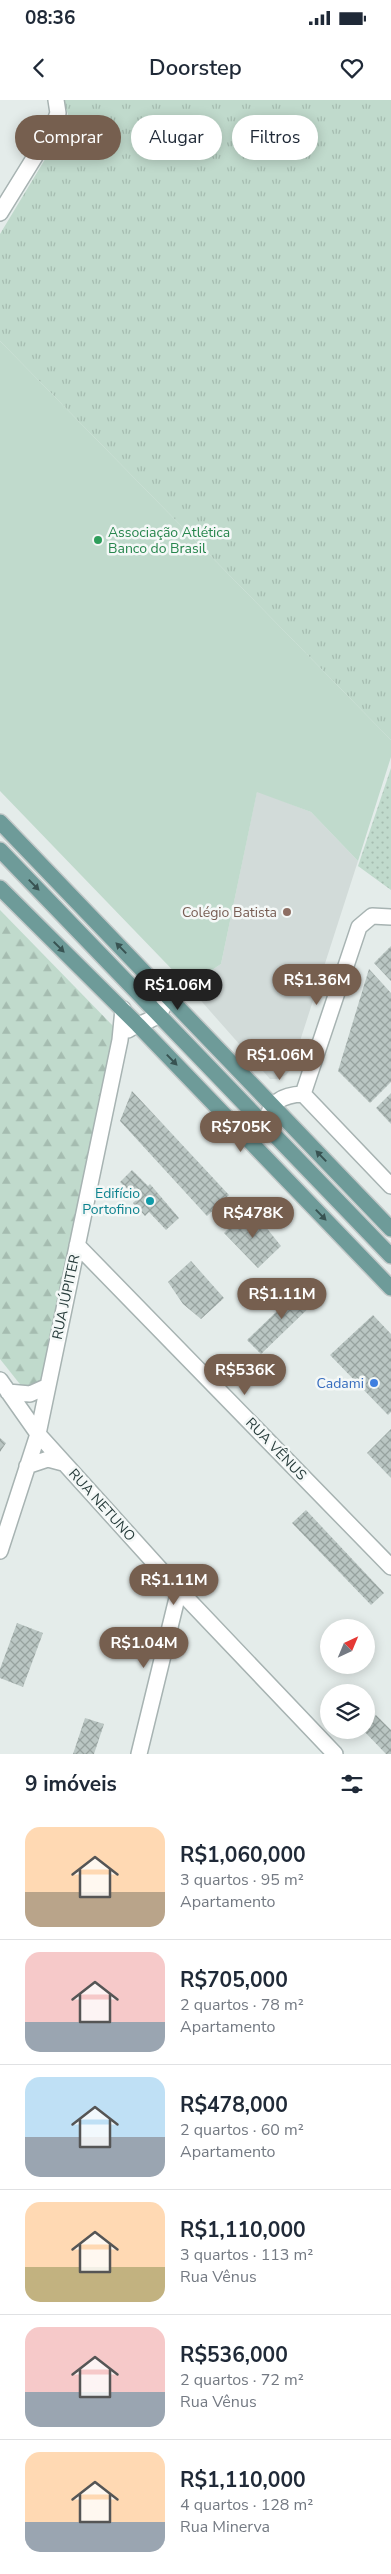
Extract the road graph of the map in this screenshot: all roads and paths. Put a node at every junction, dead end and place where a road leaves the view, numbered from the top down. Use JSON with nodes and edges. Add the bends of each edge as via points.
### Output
{"nodes":[{"id":1,"x":56,"y":100,"type":"edge"},
{"id":2,"x":0,"y":213,"type":"edge"},
{"id":3,"x":0,"y":822,"type":"edge"},
{"id":4,"x":0,"y":850,"type":"edge"},
{"id":5,"x":0,"y":888,"type":"edge"},
{"id":6,"x":391,"y":917,"type":"edge"},
{"id":7,"x":167,"y":995,"type":"junction"},
{"id":8,"x":123,"y":1010,"type":"junction"},
{"id":9,"x":159,"y":1014,"type":"junction"},
{"id":10,"x":138,"y":1025,"type":"junction"},
{"id":11,"x":120,"y":1040,"type":"junction"},
{"id":12,"x":303,"y":1094,"type":"junction"},
{"id":13,"x":272,"y":1105,"type":"junction"},
{"id":14,"x":264,"y":1124,"type":"junction"},
{"id":15,"x":391,"y":1186,"type":"edge"},
{"id":16,"x":351,"y":1214,"type":"junction"},
{"id":17,"x":391,"y":1228,"type":"edge"},
{"id":18,"x":77,"y":1245,"type":"junction"},
{"id":19,"x":391,"y":1256,"type":"edge"},
{"id":20,"x":365,"y":1260,"type":"junction"},
{"id":21,"x":391,"y":1288,"type":"edge"},
{"id":22,"x":4,"y":1386,"type":"edge"},
{"id":23,"x":48,"y":1386,"type":"junction"},
{"id":24,"x":38,"y":1434,"type":"junction"},
{"id":25,"x":64,"y":1463,"type":"junction"},
{"id":26,"x":27,"y":1466,"type":"junction"},
{"id":27,"x":0,"y":1551,"type":"edge"},
{"id":28,"x":391,"y":1567,"type":"edge"},
{"id":29,"x":179,"y":1590,"type":"junction"},
{"id":30,"x":198,"y":1610,"type":"junction"},
{"id":31,"x":171,"y":1623,"type":"junction"},
{"id":32,"x":139,"y":1754,"type":"edge"},
{"id":33,"x":335,"y":1754,"type":"edge"}],
"edges":[{"from":1,"to":2,"type":"street","via":[[58,113],[52,129]]},
{"from":7,"to":3,"type":"main road","one_way":true},
{"from":4,"to":9,"type":"main road","one_way":true},
{"from":5,"to":8,"type":"main road","one_way":true},
{"from":6,"to":12,"type":"street","via":[[372,916],[359,927]]},
{"from":7,"to":9,"type":"street"},
{"from":7,"to":13,"type":"main road"},
{"from":8,"to":10,"type":"main road"},
{"from":8,"to":11,"type":"street","name":"RUA JÚPITER"},
{"from":9,"to":10,"type":"street"},
{"from":9,"to":14,"type":"main road"},
{"from":10,"to":11,"type":"street"},
{"from":10,"to":20,"type":"main road","one_way":true},
{"from":11,"to":18,"type":"street","name":"RUA JÚPITER"},
{"from":12,"to":13,"type":"street","via":[[286,1095]]},
{"from":12,"to":15,"type":"street"},
{"from":13,"to":14,"type":"street"},
{"from":17,"to":13,"type":"main road","one_way":true},
{"from":14,"to":16,"type":"main road"},
{"from":16,"to":19,"type":"main road"},
{"from":16,"to":20,"type":"main road"},
{"from":18,"to":23,"type":"street","name":"RUA JÚPITER"},
{"from":18,"to":28,"type":"street","name":"RUA VÊNUS"},
{"from":20,"to":21,"type":"main road"},
{"from":22,"to":23,"type":"street","via":[[30,1394]]},
{"from":22,"to":24,"type":"street","name":"RUA NETUNO"},
{"from":23,"to":24,"type":"street","name":"RUA JÚPITER"},
{"from":24,"to":25,"type":"street","name":"RUA NETUNO"},
{"from":24,"to":26,"type":"street","name":"RUA JÚPITER"},
{"from":25,"to":26,"type":"street","via":[[48,1460]]},
{"from":25,"to":29,"type":"street","name":"RUA NETUNO"},
{"from":26,"to":27,"type":"street","name":"RUA JÚPITER"},
{"from":29,"to":30,"type":"street","name":"RUA NETUNO"},
{"from":29,"to":31,"type":"street"},
{"from":30,"to":31,"type":"street","via":[[185,1610]]},
{"from":30,"to":33,"type":"street","name":"RUA NETUNO"},
{"from":31,"to":32,"type":"street"}]}
